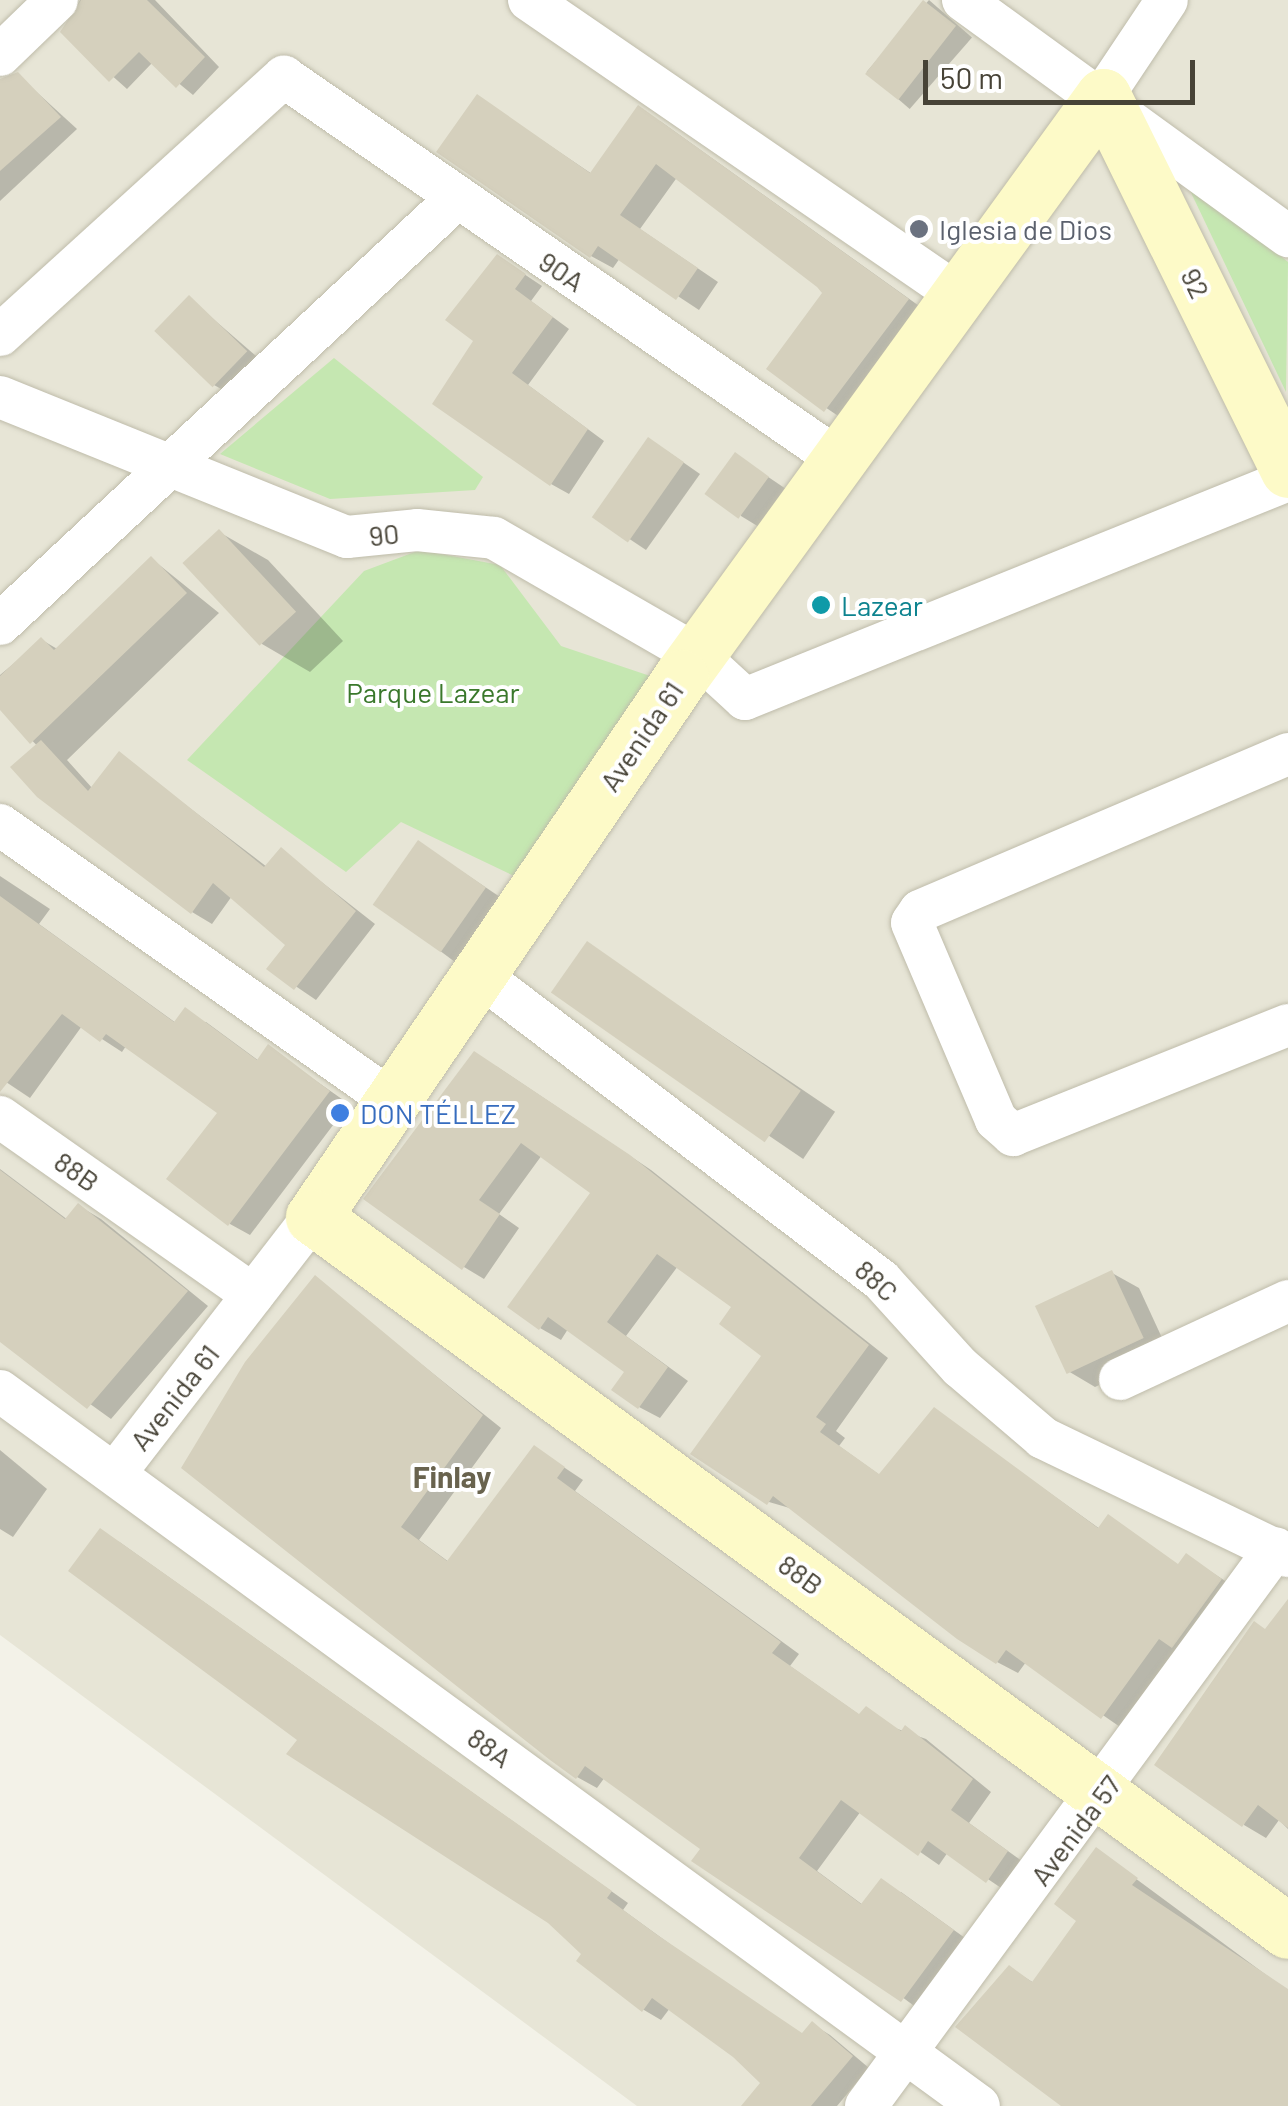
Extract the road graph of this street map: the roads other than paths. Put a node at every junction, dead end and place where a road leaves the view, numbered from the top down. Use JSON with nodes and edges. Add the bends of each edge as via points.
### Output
{"nodes":[{"id":1,"x":57,"y":0,"type":"edge"},
{"id":2,"x":529,"y":0,"type":"edge"},
{"id":3,"x":963,"y":0,"type":"edge"},
{"id":4,"x":1166,"y":0,"type":"edge"},
{"id":5,"x":0,"y":55,"type":"edge"},
{"id":6,"x":1103,"y":96,"type":"junction"},
{"id":7,"x":456,"y":199,"type":"junction"},
{"id":8,"x":1288,"y":236,"type":"edge"},
{"id":9,"x":960,"y":296,"type":"junction"},
{"id":10,"x":0,"y":335,"type":"edge"},
{"id":11,"x":0,"y":397,"type":"edge"},
{"id":12,"x":842,"y":462,"type":"junction"},
{"id":13,"x":170,"y":468,"type":"junction"},
{"id":14,"x":1288,"y":470,"type":"edge"},
{"id":15,"x":1288,"y":480,"type":"edge"},
{"id":16,"x":0,"y":624,"type":"edge"},
{"id":17,"x":697,"y":655,"type":"junction"},
{"id":18,"x":1288,"y":754,"type":"edge"},
{"id":19,"x":0,"y":825,"type":"edge"},
{"id":20,"x":479,"y":975,"type":"junction"},
{"id":21,"x":1288,"y":1025,"type":"edge"},
{"id":22,"x":392,"y":1100,"type":"junction"},
{"id":23,"x":0,"y":1117,"type":"edge"},
{"id":24,"x":313,"y":1217,"type":"junction"},
{"id":25,"x":252,"y":1295,"type":"junction"},
{"id":26,"x":1288,"y":1301,"type":"edge"},
{"id":27,"x":1120,"y":1378,"type":"dead end"},
{"id":28,"x":0,"y":1391,"type":"edge"},
{"id":29,"x":116,"y":1472,"type":"junction"},
{"id":30,"x":1282,"y":1552,"type":"edge"},
{"id":31,"x":1102,"y":1795,"type":"junction"},
{"id":32,"x":1288,"y":1931,"type":"edge"},
{"id":33,"x":906,"y":2052,"type":"junction"},
{"id":34,"x":866,"y":2106,"type":"edge"},
{"id":35,"x":979,"y":2106,"type":"edge"}],
"edges":[{"from":1,"to":5,"type":"street"},
{"from":2,"to":9,"type":"street"},
{"from":3,"to":6,"type":"street"},
{"from":4,"to":6,"type":"street","name":"Avenida 61"},
{"from":6,"to":8,"type":"street"},
{"from":6,"to":9,"type":"street","name":"Avenida 61"},
{"from":6,"to":14,"type":"street","name":"92"},
{"from":7,"to":10,"type":"street","name":"90A","via":[[284,77]]},
{"from":7,"to":12,"type":"street","name":"90A"},
{"from":7,"to":13,"type":"street"},
{"from":9,"to":12,"type":"street","name":"Avenida 61"},
{"from":11,"to":13,"type":"street","name":"90"},
{"from":12,"to":17,"type":"street","name":"Avenida 61"},
{"from":13,"to":16,"type":"street"},
{"from":13,"to":17,"type":"street","name":"90","via":[[346,537],[418,530],[494,538]]},
{"from":15,"to":17,"type":"street","name":"90","via":[[745,698]]},
{"from":17,"to":20,"type":"street","name":"Avenida 61"},
{"from":18,"to":21,"type":"street","via":[[920,911],[912,923],[996,1120],[1013,1135]]},
{"from":19,"to":22,"type":"street"},
{"from":20,"to":22,"type":"street","name":"Avenida 61"},
{"from":20,"to":30,"type":"street","name":"88C","via":[[882,1280],[960,1366],[1043,1438]]},
{"from":22,"to":24,"type":"street","name":"Avenida 61"},
{"from":23,"to":25,"type":"street","name":"88B"},
{"from":24,"to":25,"type":"street","name":"Avenida 61"},
{"from":24,"to":31,"type":"street","name":"88B"},
{"from":25,"to":29,"type":"street","name":"Avenida 61"},
{"from":26,"to":27,"type":"street"},
{"from":28,"to":29,"type":"street","name":"88A"},
{"from":29,"to":33,"type":"street","name":"88A"},
{"from":30,"to":31,"type":"street","name":"Avenida 57"},
{"from":31,"to":32,"type":"street","name":"88B"},
{"from":31,"to":33,"type":"street","name":"Avenida 57"},
{"from":33,"to":34,"type":"street","name":"Avenida 57"},
{"from":33,"to":35,"type":"street","name":"88A"}]}
